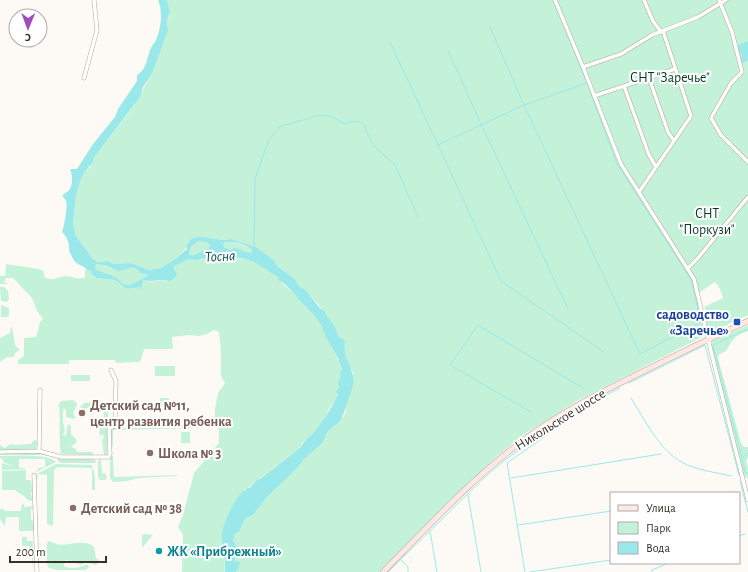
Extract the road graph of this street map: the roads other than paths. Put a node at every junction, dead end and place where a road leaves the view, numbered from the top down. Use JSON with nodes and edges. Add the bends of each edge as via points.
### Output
{"nodes":[{"id":1,"x":94,"y":0,"type":"edge"},
{"id":2,"x":555,"y":0,"type":"edge"},
{"id":3,"x":644,"y":0,"type":"edge"},
{"id":4,"x":726,"y":0,"type":"edge"},
{"id":5,"x":720,"y":2,"type":"edge"},
{"id":6,"x":662,"y":32,"type":"junction"},
{"id":7,"x":583,"y":67,"type":"junction"},
{"id":8,"x":676,"y":69,"type":"junction"},
{"id":9,"x":84,"y":78,"type":"dead end"},
{"id":10,"x":649,"y":78,"type":"junction"},
{"id":11,"x":624,"y":86,"type":"junction"},
{"id":12,"x":594,"y":96,"type":"junction"},
{"id":13,"x":674,"y":141,"type":"junction"},
{"id":14,"x":748,"y":162,"type":"edge"},
{"id":15,"x":656,"y":168,"type":"junction"},
{"id":16,"x":639,"y":192,"type":"junction"},
{"id":17,"x":748,"y":197,"type":"edge"},
{"id":18,"x":688,"y":268,"type":"junction"},
{"id":19,"x":748,"y":321,"type":"edge"},
{"id":20,"x":708,"y":340,"type":"junction"},
{"id":21,"x":111,"y":370,"type":"dead end"},
{"id":22,"x":40,"y":390,"type":"dead end"},
{"id":23,"x":40,"y":451,"type":"junction"},
{"id":24,"x":0,"y":452,"type":"edge"},
{"id":25,"x":34,"y":475,"type":"dead end"},
{"id":26,"x":743,"y":478,"type":"junction"},
{"id":27,"x":748,"y":480,"type":"edge"},
{"id":28,"x":748,"y":500,"type":"edge"},
{"id":29,"x":37,"y":572,"type":"edge"},
{"id":30,"x":383,"y":572,"type":"edge"}],
"edges":[{"from":1,"to":9,"type":"street","via":[[97,30]]},
{"from":2,"to":7,"type":"street"},
{"from":3,"to":6,"type":"street"},
{"from":4,"to":5,"type":"street"},
{"from":5,"to":6,"type":"street","via":[[698,17]]},
{"from":5,"to":14,"type":"street","via":[[732,32],[742,72],[731,83],[711,118],[721,135]]},
{"from":6,"to":7,"type":"street","via":[[620,54]]},
{"from":6,"to":8,"type":"street"},
{"from":7,"to":12,"type":"street"},
{"from":8,"to":10,"type":"street"},
{"from":8,"to":13,"type":"street","via":[[692,116]]},
{"from":10,"to":11,"type":"street"},
{"from":10,"to":13,"type":"street","via":[[668,132]]},
{"from":11,"to":12,"type":"street"},
{"from":11,"to":15,"type":"street"},
{"from":12,"to":16,"type":"street","via":[[621,164]]},
{"from":13,"to":15,"type":"street"},
{"from":15,"to":16,"type":"street"},
{"from":16,"to":18,"type":"street"},
{"from":17,"to":18,"type":"street"},
{"from":18,"to":20,"type":"street","via":[[694,279]]},
{"from":19,"to":20,"type":"main road","name":"Никольское шоссе"},
{"from":20,"to":26,"type":"street"},
{"from":20,"to":30,"type":"main road","name":"Никольское шоссе","via":[[600,393],[529,436],[489,468]]},
{"from":21,"to":23,"type":"street","via":[[116,381],[116,419],[115,426],[109,431],[108,457],[61,457]]},
{"from":22,"to":23,"type":"street"},
{"from":23,"to":24,"type":"street"},
{"from":25,"to":29,"type":"street"},
{"from":26,"to":27,"type":"street"},
{"from":26,"to":28,"type":"street"}]}
